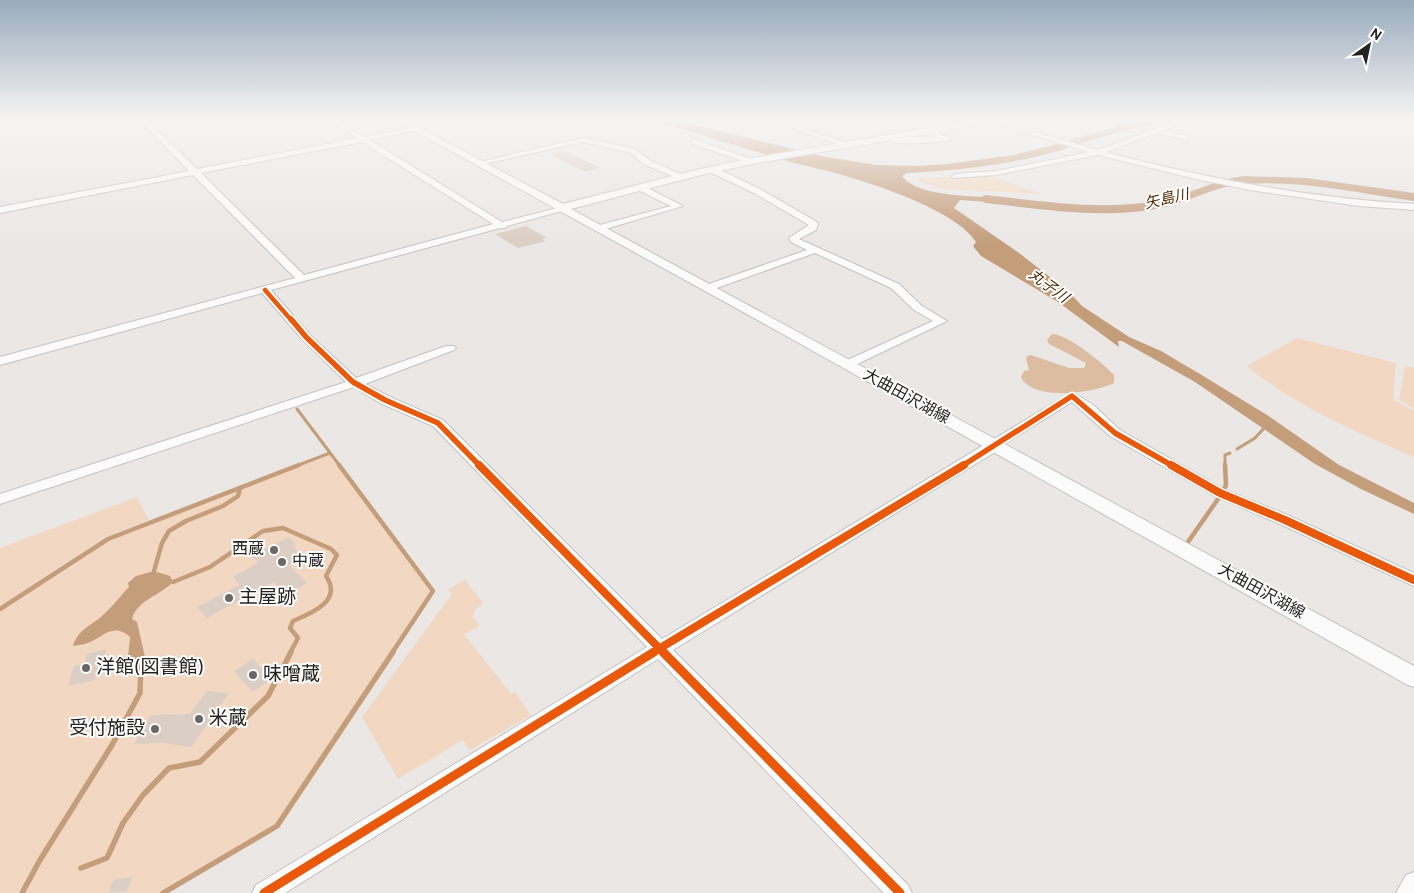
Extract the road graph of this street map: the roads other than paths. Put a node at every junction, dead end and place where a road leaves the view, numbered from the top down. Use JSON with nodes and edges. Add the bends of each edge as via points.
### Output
{"nodes":[{"id":1,"x":184,"y":161,"type":"edge"},
{"id":2,"x":254,"y":161,"type":"edge"},
{"id":3,"x":399,"y":161,"type":"edge"},
{"id":4,"x":475,"y":161,"type":"edge"},
{"id":5,"x":490,"y":161,"type":"edge"},
{"id":6,"x":644,"y":161,"type":"edge"},
{"id":7,"x":752,"y":161,"type":"edge"},
{"id":8,"x":1052,"y":161,"type":"edge"},
{"id":9,"x":1131,"y":161,"type":"edge"},
{"id":10,"x":479,"y":163,"type":"junction"},
{"id":11,"x":713,"y":170,"type":"junction"},
{"id":12,"x":196,"y":172,"type":"junction"},
{"id":13,"x":956,"y":176,"type":"dead end"},
{"id":14,"x":683,"y":177,"type":"junction"},
{"id":15,"x":641,"y":188,"type":"junction"},
{"id":16,"x":1414,"y":207,"type":"edge"},
{"id":17,"x":562,"y":208,"type":"junction"},
{"id":18,"x":0,"y":210,"type":"edge"},
{"id":19,"x":503,"y":226,"type":"junction"},
{"id":20,"x":599,"y":228,"type":"junction"},
{"id":21,"x":814,"y":250,"type":"junction"},
{"id":22,"x":303,"y":280,"type":"junction"},
{"id":23,"x":707,"y":288,"type":"junction"},
{"id":24,"x":265,"y":290,"type":"junction"},
{"id":25,"x":450,"y":348,"type":"dead end"},
{"id":26,"x":0,"y":361,"type":"edge"},
{"id":27,"x":847,"y":365,"type":"junction"},
{"id":28,"x":353,"y":382,"type":"junction"},
{"id":29,"x":995,"y":446,"type":"junction"},
{"id":30,"x":0,"y":499,"type":"edge"},
{"id":31,"x":1414,"y":580,"type":"edge"},
{"id":32,"x":659,"y":650,"type":"junction"},
{"id":33,"x":1414,"y":676,"type":"edge"},
{"id":34,"x":1414,"y":883,"type":"edge"},
{"id":35,"x":264,"y":893,"type":"edge"},
{"id":36,"x":900,"y":893,"type":"edge"},
{"id":37,"x":1408,"y":893,"type":"edge"}],
"edges":[{"from":1,"to":12,"type":"street"},
{"from":2,"to":12,"type":"street"},
{"from":3,"to":19,"type":"street"},
{"from":4,"to":10,"type":"main road","name":"大曲田沢湖線"},
{"from":5,"to":10,"type":"street"},
{"from":6,"to":14,"type":"street"},
{"from":7,"to":11,"type":"main road"},
{"from":8,"to":13,"type":"street","via":[[996,173]]},
{"from":9,"to":16,"type":"street","via":[[1171,172],[1333,202]]},
{"from":10,"to":17,"type":"main road","name":"大曲田沢湖線"},
{"from":11,"to":14,"type":"main road"},
{"from":11,"to":21,"type":"street","via":[[814,224],[794,240]]},
{"from":12,"to":18,"type":"street"},
{"from":12,"to":22,"type":"street"},
{"from":14,"to":15,"type":"main road"},
{"from":15,"to":17,"type":"main road"},
{"from":15,"to":20,"type":"street","via":[[679,206]]},
{"from":17,"to":19,"type":"street"},
{"from":17,"to":20,"type":"main road","name":"大曲田沢湖線"},
{"from":19,"to":22,"type":"street"},
{"from":20,"to":23,"type":"main road","name":"大曲田沢湖線"},
{"from":21,"to":23,"type":"street"},
{"from":21,"to":27,"type":"street","via":[[895,286],[918,308],[942,321]]},
{"from":22,"to":24,"type":"street"},
{"from":23,"to":27,"type":"main road","name":"大曲田沢湖線"},
{"from":24,"to":26,"type":"street"},
{"from":24,"to":28,"type":"street","via":[[306,338]]},
{"from":25,"to":28,"type":"street"},
{"from":27,"to":29,"type":"main road","name":"大曲田沢湖線"},
{"from":28,"to":30,"type":"street"},
{"from":28,"to":32,"type":"street","via":[[438,423]]},
{"from":29,"to":31,"type":"street","via":[[1072,396],[1115,433],[1220,493]]},
{"from":29,"to":32,"type":"street"},
{"from":29,"to":33,"type":"main road","name":"大曲田沢湖線"},
{"from":32,"to":35,"type":"street"},
{"from":32,"to":36,"type":"street"},
{"from":34,"to":37,"type":"street"}]}
